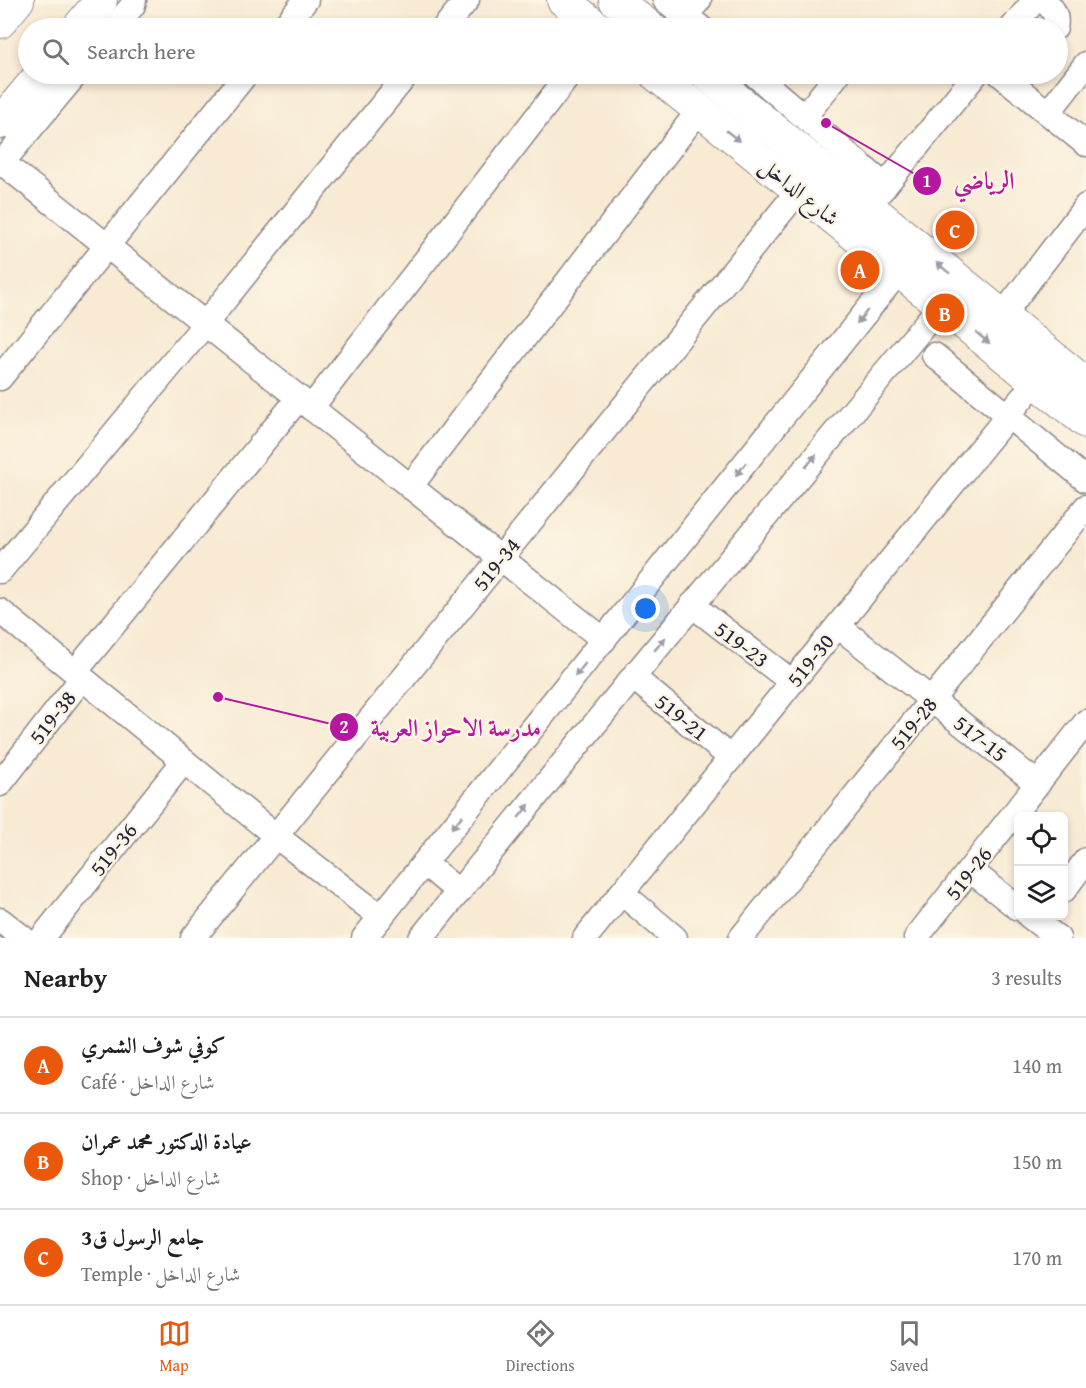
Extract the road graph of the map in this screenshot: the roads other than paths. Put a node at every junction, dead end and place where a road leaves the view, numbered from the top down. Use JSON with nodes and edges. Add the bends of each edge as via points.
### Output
{"nodes":[{"id":1,"x":18,"y":0,"type":"edge"},
{"id":2,"x":101,"y":0,"type":"edge"},
{"id":3,"x":134,"y":0,"type":"edge"},
{"id":4,"x":306,"y":0,"type":"edge"},
{"id":5,"x":466,"y":0,"type":"edge"},
{"id":6,"x":563,"y":0,"type":"edge"},
{"id":7,"x":615,"y":0,"type":"edge"},
{"id":8,"x":665,"y":0,"type":"edge"},
{"id":9,"x":1035,"y":0,"type":"edge"},
{"id":10,"x":1044,"y":0,"type":"edge"},
{"id":11,"x":86,"y":18,"type":"edge"},
{"id":12,"x":122,"y":18,"type":"edge"},
{"id":13,"x":291,"y":18,"type":"edge"},
{"id":14,"x":452,"y":18,"type":"edge"},
{"id":15,"x":586,"y":18,"type":"edge"},
{"id":16,"x":638,"y":18,"type":"edge"},
{"id":17,"x":690,"y":18,"type":"edge"},
{"id":18,"x":1020,"y":18,"type":"edge"},
{"id":19,"x":1056,"y":18,"type":"edge"},
{"id":20,"x":0,"y":22,"type":"edge"},
{"id":21,"x":1086,"y":64,"type":"edge"},
{"id":22,"x":33,"y":84,"type":"edge"},
{"id":23,"x":68,"y":84,"type":"edge"},
{"id":24,"x":238,"y":84,"type":"edge"},
{"id":25,"x":399,"y":84,"type":"edge"},
{"id":26,"x":562,"y":84,"type":"edge"},
{"id":27,"x":668,"y":84,"type":"edge"},
{"id":28,"x":720,"y":84,"type":"edge"},
{"id":29,"x":766,"y":84,"type":"edge"},
{"id":30,"x":830,"y":84,"type":"edge"},
{"id":31,"x":968,"y":84,"type":"edge"},
{"id":32,"x":1020,"y":84,"type":"edge"},
{"id":33,"x":700,"y":109,"type":"junction"},
{"id":34,"x":1048,"y":113,"type":"junction"},
{"id":35,"x":805,"y":116,"type":"junction"},
{"id":36,"x":0,"y":123,"type":"edge"},
{"id":37,"x":1086,"y":144,"type":"edge"},
{"id":38,"x":1,"y":163,"type":"edge"},
{"id":39,"x":799,"y":190,"type":"junction"},
{"id":40,"x":876,"y":196,"type":"junction"},
{"id":41,"x":1086,"y":206,"type":"edge"},
{"id":42,"x":106,"y":245,"type":"junction"},
{"id":43,"x":899,"y":271,"type":"junction"},
{"id":44,"x":941,"y":305,"type":"junction"},
{"id":45,"x":1002,"y":316,"type":"junction"},
{"id":46,"x":206,"y":324,"type":"junction"},
{"id":47,"x":933,"y":355,"type":"dead end"},
{"id":48,"x":0,"y":378,"type":"edge"},
{"id":49,"x":1036,"y":381,"type":"junction"},
{"id":50,"x":1086,"y":384,"type":"edge"},
{"id":51,"x":305,"y":403,"type":"junction"},
{"id":52,"x":1008,"y":416,"type":"junction"},
{"id":53,"x":1086,"y":422,"type":"edge"},
{"id":54,"x":1086,"y":480,"type":"edge"},
{"id":55,"x":410,"y":487,"type":"junction"},
{"id":56,"x":1086,"y":507,"type":"edge"},
{"id":57,"x":501,"y":559,"type":"junction"},
{"id":58,"x":0,"y":571,"type":"edge"},
{"id":59,"x":692,"y":605,"type":"junction"},
{"id":60,"x":0,"y":611,"type":"edge"},
{"id":61,"x":838,"y":626,"type":"junction"},
{"id":62,"x":604,"y":640,"type":"junction"},
{"id":63,"x":78,"y":675,"type":"junction"},
{"id":64,"x":633,"y":677,"type":"junction"},
{"id":65,"x":792,"y":682,"type":"junction"},
{"id":66,"x":932,"y":700,"type":"junction"},
{"id":67,"x":1086,"y":722,"type":"edge"},
{"id":68,"x":731,"y":758,"type":"junction"},
{"id":69,"x":184,"y":761,"type":"junction"},
{"id":70,"x":0,"y":784,"type":"edge"},
{"id":71,"x":1038,"y":784,"type":"junction"},
{"id":72,"x":276,"y":836,"type":"junction"},
{"id":73,"x":1086,"y":860,"type":"edge"},
{"id":74,"x":424,"y":863,"type":"junction"},
{"id":75,"x":970,"y":870,"type":"junction"},
{"id":76,"x":1068,"y":885,"type":"edge"},
{"id":77,"x":459,"y":891,"type":"junction"},
{"id":78,"x":622,"y":893,"type":"junction"},
{"id":79,"x":1014,"y":905,"type":"edge"},
{"id":80,"x":381,"y":917,"type":"junction"},
{"id":81,"x":0,"y":920,"type":"edge"},
{"id":82,"x":1039,"y":920,"type":"edge"},
{"id":83,"x":431,"y":934,"type":"edge"},
{"id":84,"x":22,"y":938,"type":"edge"},
{"id":85,"x":42,"y":938,"type":"edge"},
{"id":86,"x":193,"y":938,"type":"edge"},
{"id":87,"x":364,"y":938,"type":"edge"},
{"id":88,"x":585,"y":938,"type":"edge"},
{"id":89,"x":675,"y":938,"type":"edge"},
{"id":90,"x":741,"y":938,"type":"edge"},
{"id":91,"x":916,"y":938,"type":"edge"},
{"id":92,"x":1058,"y":938,"type":"edge"}],
"edges":[{"from":1,"to":20,"type":"main road"},
{"from":2,"to":11,"type":"main road"},
{"from":3,"to":12,"type":"street"},
{"from":4,"to":13,"type":"street"},
{"from":5,"to":14,"type":"street"},
{"from":6,"to":15,"type":"main road"},
{"from":7,"to":16,"type":"main road"},
{"from":8,"to":17,"type":"street"},
{"from":9,"to":18,"type":"street"},
{"from":10,"to":19,"type":"street"},
{"from":21,"to":34,"type":"street"},
{"from":22,"to":36,"type":"main road"},
{"from":23,"to":38,"type":"street"},
{"from":24,"to":42,"type":"street"},
{"from":25,"to":46,"type":"street"},
{"from":26,"to":51,"type":"street","name":"519-38"},
{"from":27,"to":33,"type":"main road","name":"شارع الداخل"},
{"from":28,"to":40,"type":"main road","name":"شارع الداخل"},
{"from":29,"to":35,"type":"street"},
{"from":30,"to":35,"type":"street"},
{"from":31,"to":40,"type":"street"},
{"from":32,"to":34,"type":"street"},
{"from":33,"to":39,"type":"main road","name":"شارع الداخل","one_way":true},
{"from":33,"to":55,"type":"street"},
{"from":34,"to":37,"type":"street"},
{"from":35,"to":40,"type":"street"},
{"from":38,"to":42,"type":"street"},
{"from":39,"to":43,"type":"main road","name":"شارع الداخل"},
{"from":39,"to":57,"type":"street","name":"519-34"},
{"from":45,"to":40,"type":"main road","name":"شارع الداخل","one_way":true},
{"from":41,"to":45,"type":"street"},
{"from":42,"to":46,"type":"street"},
{"from":42,"to":48,"type":"street"},
{"from":43,"to":44,"type":"main road","name":"شارع الداخل"},
{"from":43,"to":62,"type":"street","one_way":true},
{"from":44,"to":49,"type":"main road","name":"شارع الداخل","one_way":true},
{"from":59,"to":44,"type":"street","one_way":true},
{"from":45,"to":50,"type":"main road","name":"شارع الداخل"},
{"from":46,"to":51,"type":"street"},
{"from":46,"to":58,"type":"street"},
{"from":47,"to":52,"type":"street"},
{"from":49,"to":52,"type":"street","name":"519-30"},
{"from":49,"to":53,"type":"main road","name":"شارع الداخل"},
{"from":51,"to":55,"type":"street"},
{"from":51,"to":63,"type":"street","name":"519-38"},
{"from":52,"to":54,"type":"street"},
{"from":52,"to":61,"type":"street","name":"519-30"},
{"from":55,"to":57,"type":"street"},
{"from":56,"to":66,"type":"street","name":"519-28"},
{"from":57,"to":62,"type":"street"},
{"from":57,"to":72,"type":"street","name":"519-34"},
{"from":64,"to":59,"type":"street","one_way":true},
{"from":59,"to":65,"type":"street","name":"519-23"},
{"from":60,"to":63,"type":"street"},
{"from":61,"to":65,"type":"street","name":"519-30"},
{"from":61,"to":66,"type":"street","name":"517-15"},
{"from":62,"to":74,"type":"street","one_way":true},
{"from":63,"to":69,"type":"street"},
{"from":63,"to":70,"type":"street","name":"519-38"},
{"from":64,"to":68,"type":"street","name":"519-21"},
{"from":77,"to":64,"type":"street","one_way":true},
{"from":65,"to":68,"type":"street","name":"519-30"},
{"from":66,"to":71,"type":"street","name":"517-15"},
{"from":66,"to":90,"type":"street","name":"519-28"},
{"from":67,"to":71,"type":"street","name":"519-26"},
{"from":68,"to":78,"type":"street","name":"519-30"},
{"from":69,"to":72,"type":"street"},
{"from":69,"to":85,"type":"street","name":"519-36"},
{"from":71,"to":75,"type":"street","name":"519-26"},
{"from":72,"to":80,"type":"street"},
{"from":72,"to":86,"type":"street","name":"519-34"},
{"from":73,"to":76,"type":"street"},
{"from":74,"to":77,"type":"street"},
{"from":74,"to":80,"type":"street"},
{"from":75,"to":79,"type":"street"},
{"from":75,"to":91,"type":"street","name":"519-26"},
{"from":77,"to":83,"type":"street"},
{"from":78,"to":88,"type":"street","name":"519-30"},
{"from":78,"to":89,"type":"street"},
{"from":80,"to":87,"type":"street"},
{"from":81,"to":84,"type":"street"},
{"from":82,"to":92,"type":"street"}]}
